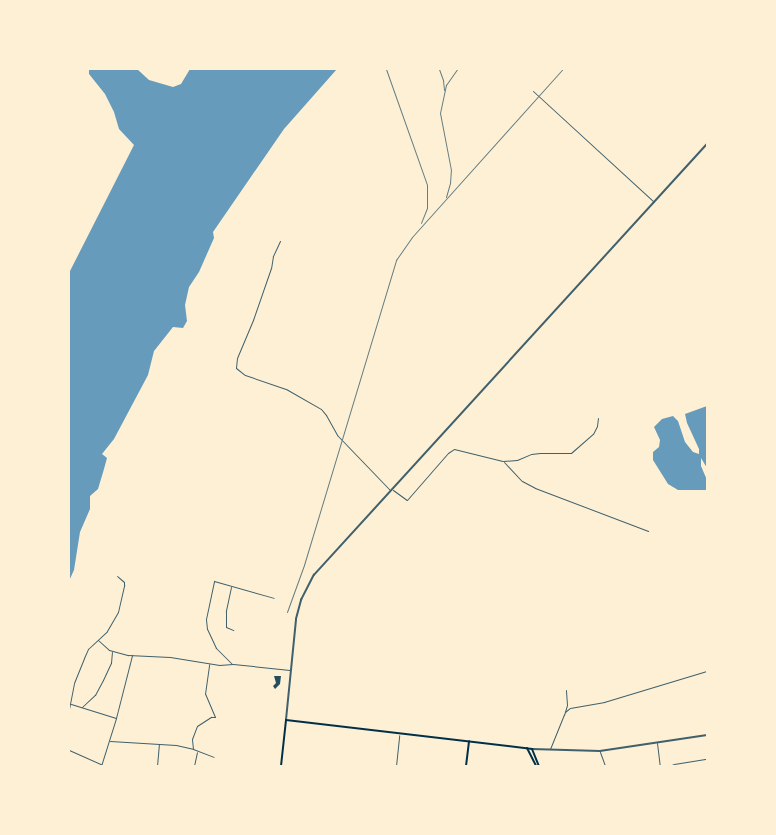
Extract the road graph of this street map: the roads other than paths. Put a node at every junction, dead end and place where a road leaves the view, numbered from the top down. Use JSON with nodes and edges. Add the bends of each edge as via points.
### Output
{"nodes":[{"id":1,"x":533,"y":91,"type":"dead end"},
{"id":2,"x":707,"y":144,"type":"edge"},
{"id":3,"x":654,"y":202,"type":"junction"},
{"id":4,"x":280,"y":241,"type":"dead end"},
{"id":5,"x":598,"y":418,"type":"dead end"},
{"id":6,"x":503,"y":461,"type":"junction"},
{"id":7,"x":391,"y":490,"type":"junction"},
{"id":8,"x":648,"y":531,"type":"dead end"},
{"id":9,"x":117,"y":576,"type":"dead end"},
{"id":10,"x":231,"y":586,"type":"junction"},
{"id":11,"x":274,"y":598,"type":"dead end"},
{"id":12,"x":233,"y":630,"type":"dead end"},
{"id":13,"x":98,"y":640,"type":"junction"},
{"id":14,"x":112,"y":652,"type":"junction"},
{"id":15,"x":132,"y":655,"type":"junction"},
{"id":16,"x":209,"y":664,"type":"junction"},
{"id":17,"x":233,"y":664,"type":"junction"},
{"id":18,"x":290,"y":670,"type":"junction"},
{"id":19,"x":707,"y":671,"type":"edge"},
{"id":20,"x":566,"y":690,"type":"dead end"},
{"id":21,"x":70,"y":704,"type":"junction"},
{"id":22,"x":82,"y":707,"type":"junction"},
{"id":23,"x":69,"y":709,"type":"edge"},
{"id":24,"x":565,"y":712,"type":"junction"},
{"id":25,"x":116,"y":718,"type":"junction"},
{"id":26,"x":286,"y":720,"type":"junction"},
{"id":27,"x":400,"y":733,"type":"junction"},
{"id":28,"x":707,"y":736,"type":"edge"},
{"id":29,"x":110,"y":741,"type":"junction"},
{"id":30,"x":468,"y":741,"type":"junction"},
{"id":31,"x":159,"y":743,"type":"junction"},
{"id":32,"x":657,"y":743,"type":"junction"},
{"id":33,"x":527,"y":748,"type":"junction"},
{"id":34,"x":532,"y":748,"type":"junction"},
{"id":35,"x":193,"y":749,"type":"junction"},
{"id":36,"x":69,"y":750,"type":"edge"},
{"id":37,"x":550,"y":750,"type":"junction"},
{"id":38,"x":600,"y":751,"type":"junction"},
{"id":39,"x":197,"y":752,"type":"junction"},
{"id":40,"x":214,"y":758,"type":"dead end"},
{"id":41,"x":707,"y":759,"type":"edge"},
{"id":42,"x":101,"y":765,"type":"edge"},
{"id":43,"x":157,"y":766,"type":"edge"},
{"id":44,"x":194,"y":766,"type":"edge"},
{"id":45,"x":281,"y":766,"type":"edge"},
{"id":46,"x":396,"y":766,"type":"edge"},
{"id":47,"x":466,"y":766,"type":"edge"},
{"id":48,"x":538,"y":766,"type":"edge"},
{"id":49,"x":605,"y":766,"type":"edge"},
{"id":50,"x":660,"y":766,"type":"edge"},
{"id":51,"x":668,"y":766,"type":"edge"}],
"edges":[{"from":1,"to":3,"type":"street"},
{"from":2,"to":3,"type":"street"},
{"from":3,"to":7,"type":"street"},
{"from":4,"to":7,"type":"street","via":[[237,358],[236,368],[245,375],[286,389],[321,409],[337,435]]},
{"from":5,"to":6,"type":"street","via":[[592,434],[571,453],[531,454],[517,460]]},
{"from":6,"to":7,"type":"street","via":[[454,450],[448,453],[407,500]]},
{"from":6,"to":8,"type":"street","via":[[522,481],[535,488]]},
{"from":7,"to":18,"type":"street","via":[[309,583],[296,619]]},
{"from":9,"to":13,"type":"street","via":[[124,582],[124,592],[118,612],[107,632]]},
{"from":10,"to":11,"type":"street"},
{"from":10,"to":12,"type":"street","via":[[226,627]]},
{"from":10,"to":17,"type":"street","via":[[214,581],[206,619],[214,645]]},
{"from":13,"to":14,"type":"street"},
{"from":13,"to":21,"type":"street","via":[[88,649],[84,658],[74,683]]},
{"from":14,"to":15,"type":"street"},
{"from":14,"to":22,"type":"street","via":[[111,662],[95,695]]},
{"from":15,"to":16,"type":"street","via":[[170,657]]},
{"from":15,"to":25,"type":"street"},
{"from":16,"to":17,"type":"street"},
{"from":16,"to":35,"type":"street","via":[[205,694],[215,717],[197,726],[192,739]]},
{"from":17,"to":18,"type":"street"},
{"from":18,"to":26,"type":"street"},
{"from":19,"to":24,"type":"street","via":[[600,703],[570,708]]},
{"from":20,"to":24,"type":"street"},
{"from":21,"to":22,"type":"street"},
{"from":21,"to":23,"type":"street"},
{"from":22,"to":25,"type":"street"},
{"from":24,"to":37,"type":"street"},
{"from":25,"to":29,"type":"street"},
{"from":26,"to":27,"type":"main road"},
{"from":26,"to":45,"type":"main road"},
{"from":27,"to":30,"type":"main road"},
{"from":27,"to":46,"type":"street"},
{"from":28,"to":32,"type":"street"},
{"from":29,"to":31,"type":"street"},
{"from":29,"to":42,"type":"street"},
{"from":30,"to":33,"type":"main road"},
{"from":30,"to":47,"type":"main road"},
{"from":31,"to":35,"type":"street"},
{"from":31,"to":43,"type":"street"},
{"from":32,"to":38,"type":"street"},
{"from":32,"to":50,"type":"street"},
{"from":33,"to":34,"type":"main road"},
{"from":33,"to":48,"type":"main road"},
{"from":34,"to":37,"type":"street"},
{"from":34,"to":48,"type":"main road"},
{"from":35,"to":39,"type":"street"},
{"from":36,"to":42,"type":"street"},
{"from":37,"to":38,"type":"street"},
{"from":38,"to":49,"type":"street"},
{"from":39,"to":40,"type":"street"},
{"from":39,"to":44,"type":"street"},
{"from":41,"to":51,"type":"street"}]}
